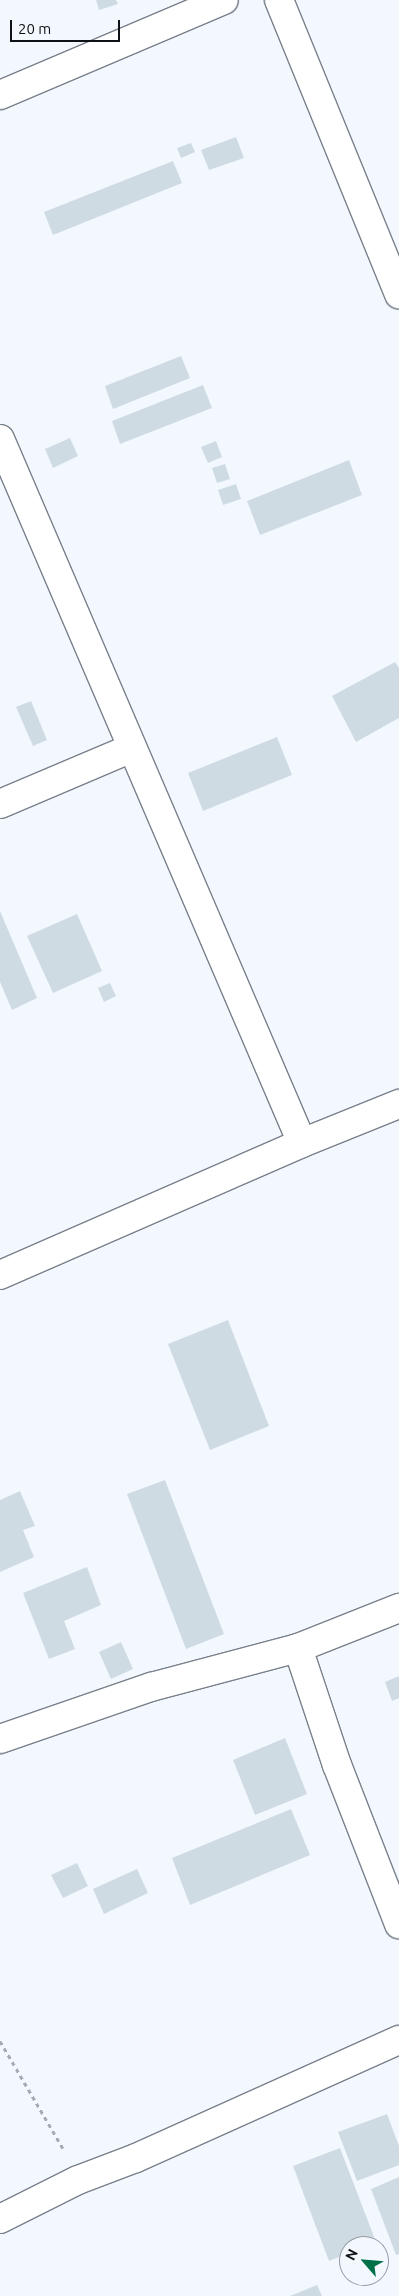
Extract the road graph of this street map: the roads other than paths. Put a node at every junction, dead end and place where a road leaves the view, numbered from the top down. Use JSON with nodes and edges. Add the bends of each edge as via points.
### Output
{"nodes":[{"id":1,"x":224,"y":0,"type":"edge"},
{"id":2,"x":279,"y":0,"type":"edge"},
{"id":3,"x":0,"y":96,"type":"edge"},
{"id":4,"x":399,"y":294,"type":"edge"},
{"id":5,"x":0,"y":439,"type":"edge"},
{"id":6,"x":132,"y":748,"type":"junction"},
{"id":7,"x":0,"y":804,"type":"edge"},
{"id":8,"x":399,"y":1104,"type":"edge"},
{"id":9,"x":302,"y":1143,"type":"junction"},
{"id":10,"x":0,"y":1275,"type":"edge"},
{"id":11,"x":399,"y":1608,"type":"edge"},
{"id":12,"x":298,"y":1648,"type":"junction"},
{"id":13,"x":0,"y":1739,"type":"edge"},
{"id":14,"x":399,"y":1924,"type":"edge"},
{"id":15,"x":399,"y":2040,"type":"edge"},
{"id":16,"x":0,"y":2219,"type":"edge"}],
"edges":[{"from":1,"to":3,"type":"street"},
{"from":2,"to":4,"type":"street"},
{"from":5,"to":6,"type":"street"},
{"from":6,"to":7,"type":"street"},
{"from":6,"to":9,"type":"street"},
{"from":8,"to":9,"type":"street"},
{"from":9,"to":10,"type":"street"},
{"from":11,"to":12,"type":"street"},
{"from":12,"to":13,"type":"street","via":[[151,1687]]},
{"from":12,"to":14,"type":"street","via":[[337,1765]]},
{"from":15,"to":16,"type":"street","via":[[136,2158],[78,2180]]}]}
